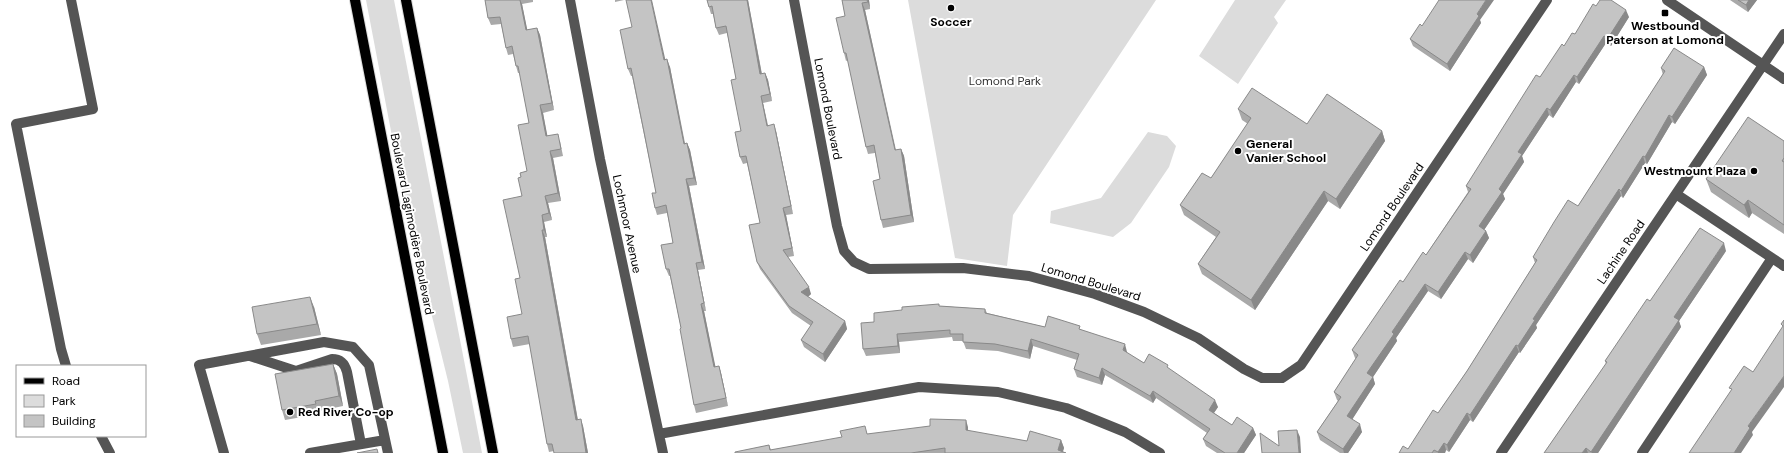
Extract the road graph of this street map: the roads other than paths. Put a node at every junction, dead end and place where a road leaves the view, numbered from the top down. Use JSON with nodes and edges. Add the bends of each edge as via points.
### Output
{"nodes":[{"id":1,"x":71,"y":0,"type":"edge"},
{"id":2,"x":355,"y":0,"type":"edge"},
{"id":3,"x":406,"y":0,"type":"edge"},
{"id":4,"x":570,"y":0,"type":"edge"},
{"id":5,"x":794,"y":0,"type":"edge"},
{"id":6,"x":1546,"y":0,"type":"edge"},
{"id":7,"x":1666,"y":0,"type":"edge"},
{"id":8,"x":1784,"y":34,"type":"edge"},
{"id":9,"x":1763,"y":65,"type":"junction"},
{"id":10,"x":1784,"y":79,"type":"edge"},
{"id":11,"x":1676,"y":194,"type":"junction"},
{"id":12,"x":1772,"y":258,"type":"junction"},
{"id":13,"x":1784,"y":266,"type":"edge"},
{"id":14,"x":250,"y":356,"type":"junction"},
{"id":15,"x":66,"y":365,"type":"edge"},
{"id":16,"x":659,"y":434,"type":"junction"},
{"id":17,"x":102,"y":437,"type":"edge"},
{"id":18,"x":385,"y":440,"type":"junction"},
{"id":19,"x":361,"y":444,"type":"junction"},
{"id":20,"x":110,"y":453,"type":"edge"},
{"id":21,"x":224,"y":453,"type":"edge"},
{"id":22,"x":310,"y":453,"type":"edge"},
{"id":23,"x":388,"y":453,"type":"edge"},
{"id":24,"x":443,"y":453,"type":"edge"},
{"id":25,"x":493,"y":453,"type":"edge"},
{"id":26,"x":663,"y":453,"type":"edge"},
{"id":27,"x":1160,"y":453,"type":"edge"},
{"id":28,"x":1501,"y":453,"type":"edge"},
{"id":29,"x":1642,"y":453,"type":"edge"}],
"edges":[{"from":1,"to":15,"type":"street","via":[[93,109],[16,124],[60,349]]},
{"from":2,"to":24,"type":"main road","name":"Boulevard Lagimodière Boulevard"},
{"from":3,"to":25,"type":"main road"},
{"from":4,"to":16,"type":"street","name":"Lochmoor Avenue","via":[[600,161]]},
{"from":5,"to":6,"type":"street","name":"Lomond Boulevard","via":[[837,226],[844,251],[854,262],[869,269],[963,268],[1029,276],[1096,294],[1144,312],[1198,338],[1262,378],[1282,378],[1301,366]]},
{"from":7,"to":9,"type":"street"},
{"from":8,"to":9,"type":"street","name":"Lachine Road"},
{"from":9,"to":10,"type":"street"},
{"from":9,"to":11,"type":"street","name":"Lachine Road"},
{"from":11,"to":12,"type":"street"},
{"from":11,"to":28,"type":"street","name":"Lachine Road"},
{"from":12,"to":13,"type":"street"},
{"from":12,"to":29,"type":"street"},
{"from":14,"to":18,"type":"street","via":[[324,342],[353,346],[369,365]]},
{"from":14,"to":19,"type":"street","via":[[296,370],[332,359],[341,362],[347,372]]},
{"from":14,"to":21,"type":"street","via":[[198,365]]},
{"from":16,"to":26,"type":"street","name":"Lochmoor Avenue"},
{"from":16,"to":27,"type":"street","via":[[919,387],[998,392],[1066,408],[1125,432]]},
{"from":17,"to":20,"type":"street"},
{"from":18,"to":19,"type":"street"},
{"from":18,"to":23,"type":"street"},
{"from":19,"to":22,"type":"street"}]}
